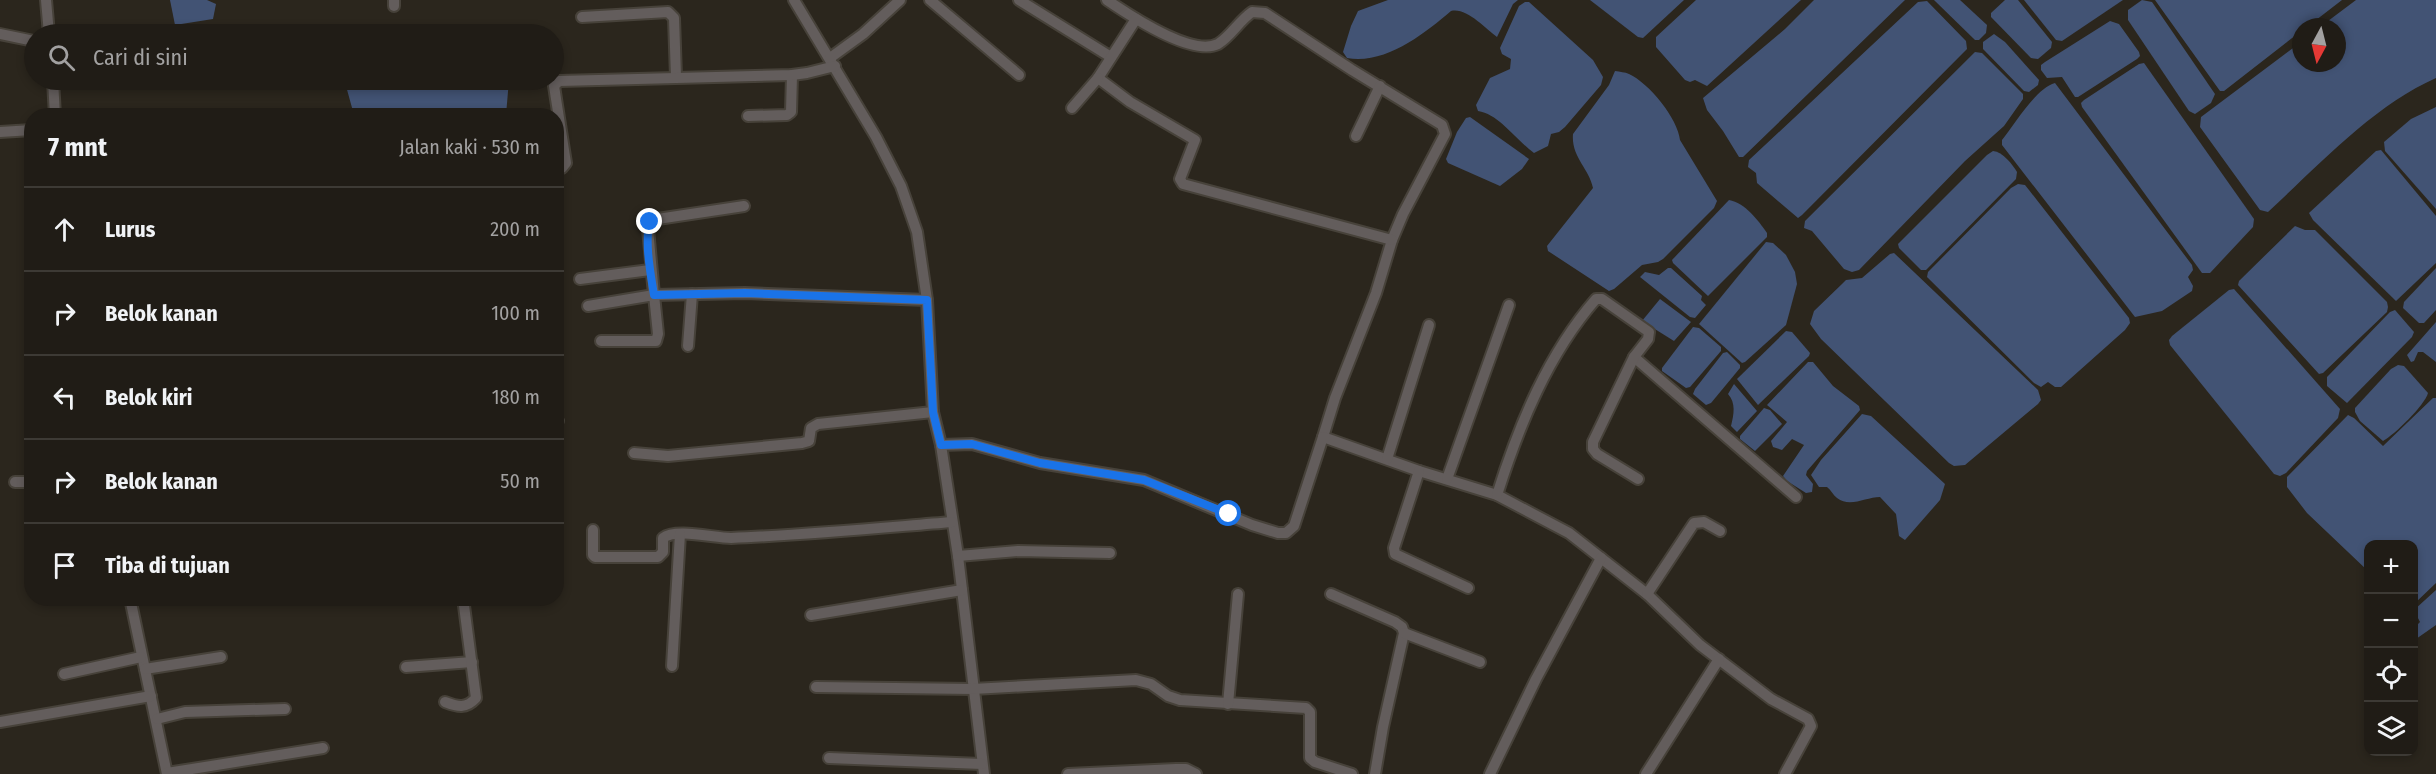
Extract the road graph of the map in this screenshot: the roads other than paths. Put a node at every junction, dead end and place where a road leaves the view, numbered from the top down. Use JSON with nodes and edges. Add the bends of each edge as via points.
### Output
{"nodes":[{"id":1,"x":46,"y":0,"type":"edge"},
{"id":2,"x":794,"y":0,"type":"edge"},
{"id":3,"x":900,"y":0,"type":"edge"},
{"id":4,"x":930,"y":0,"type":"edge"},
{"id":5,"x":1019,"y":0,"type":"edge"},
{"id":6,"x":1107,"y":0,"type":"edge"},
{"id":7,"x":582,"y":17,"type":"dead end"},
{"id":8,"x":1137,"y":19,"type":"junction"},
{"id":9,"x":48,"y":24,"type":"edge"},
{"id":10,"x":0,"y":34,"type":"edge"},
{"id":11,"x":24,"y":39,"type":"edge"},
{"id":12,"x":1111,"y":57,"type":"junction"},
{"id":13,"x":833,"y":62,"type":"junction"},
{"id":14,"x":792,"y":75,"type":"junction"},
{"id":15,"x":1019,"y":75,"type":"dead end"},
{"id":16,"x":676,"y":77,"type":"junction"},
{"id":17,"x":1098,"y":78,"type":"junction"},
{"id":18,"x":564,"y":81,"type":"edge"},
{"id":19,"x":1380,"y":86,"type":"junction"},
{"id":20,"x":54,"y":90,"type":"edge"},
{"id":21,"x":555,"y":90,"type":"edge"},
{"id":22,"x":55,"y":108,"type":"edge"},
{"id":23,"x":558,"y":108,"type":"edge"},
{"id":24,"x":1072,"y":108,"type":"dead end"},
{"id":25,"x":748,"y":116,"type":"dead end"},
{"id":26,"x":24,"y":130,"type":"edge"},
{"id":27,"x":0,"y":132,"type":"edge"},
{"id":28,"x":1356,"y":136,"type":"dead end"},
{"id":29,"x":564,"y":144,"type":"edge"},
{"id":30,"x":564,"y":166,"type":"edge"},
{"id":31,"x":744,"y":206,"type":"dead end"},
{"id":32,"x":1392,"y":240,"type":"junction"},
{"id":33,"x":650,"y":270,"type":"junction"},
{"id":34,"x":580,"y":279,"type":"dead end"},
{"id":35,"x":693,"y":294,"type":"junction"},
{"id":36,"x":654,"y":295,"type":"junction"},
{"id":37,"x":927,"y":300,"type":"junction"},
{"id":38,"x":1509,"y":305,"type":"dead end"},
{"id":39,"x":588,"y":306,"type":"dead end"},
{"id":40,"x":1429,"y":325,"type":"dead end"},
{"id":41,"x":601,"y":342,"type":"dead end"},
{"id":42,"x":688,"y":346,"type":"dead end"},
{"id":43,"x":1634,"y":357,"type":"junction"},
{"id":44,"x":933,"y":412,"type":"junction"},
{"id":45,"x":1323,"y":437,"type":"junction"},
{"id":46,"x":941,"y":445,"type":"junction"},
{"id":47,"x":634,"y":453,"type":"dead end"},
{"id":48,"x":1387,"y":459,"type":"junction"},
{"id":49,"x":1419,"y":471,"type":"junction"},
{"id":50,"x":1447,"y":479,"type":"junction"},
{"id":51,"x":1638,"y":479,"type":"dead end"},
{"id":52,"x":15,"y":482,"type":"dead end"},
{"id":53,"x":24,"y":482,"type":"edge"},
{"id":54,"x":1497,"y":495,"type":"junction"},
{"id":55,"x":1796,"y":497,"type":"dead end"},
{"id":56,"x":952,"y":522,"type":"junction"},
{"id":57,"x":594,"y":530,"type":"dead end"},
{"id":58,"x":1720,"y":531,"type":"dead end"},
{"id":59,"x":680,"y":534,"type":"junction"},
{"id":60,"x":1110,"y":553,"type":"dead end"},
{"id":61,"x":958,"y":556,"type":"junction"},
{"id":62,"x":1601,"y":558,"type":"junction"},
{"id":63,"x":1468,"y":588,"type":"dead end"},
{"id":64,"x":962,"y":590,"type":"junction"},
{"id":65,"x":1238,"y":594,"type":"dead end"},
{"id":66,"x":1330,"y":594,"type":"dead end"},
{"id":67,"x":1647,"y":594,"type":"junction"},
{"id":68,"x":131,"y":606,"type":"edge"},
{"id":69,"x":464,"y":606,"type":"edge"},
{"id":70,"x":811,"y":615,"type":"dead end"},
{"id":71,"x":1404,"y":633,"type":"junction"},
{"id":72,"x":141,"y":657,"type":"junction"},
{"id":73,"x":221,"y":657,"type":"dead end"},
{"id":74,"x":1719,"y":659,"type":"junction"},
{"id":75,"x":472,"y":662,"type":"junction"},
{"id":76,"x":1480,"y":662,"type":"dead end"},
{"id":77,"x":672,"y":666,"type":"dead end"},
{"id":78,"x":406,"y":667,"type":"dead end"},
{"id":79,"x":145,"y":669,"type":"junction"},
{"id":80,"x":64,"y":674,"type":"dead end"},
{"id":81,"x":816,"y":687,"type":"dead end"},
{"id":82,"x":974,"y":689,"type":"junction"},
{"id":83,"x":151,"y":696,"type":"junction"},
{"id":84,"x":445,"y":702,"type":"dead end"},
{"id":85,"x":1228,"y":704,"type":"junction"},
{"id":86,"x":285,"y":710,"type":"dead end"},
{"id":87,"x":157,"y":719,"type":"junction"},
{"id":88,"x":0,"y":722,"type":"edge"},
{"id":89,"x":323,"y":748,"type":"dead end"},
{"id":90,"x":830,"y":758,"type":"dead end"},
{"id":91,"x":983,"y":769,"type":"edge"},
{"id":92,"x":167,"y":773,"type":"edge"},
{"id":93,"x":1068,"y":774,"type":"edge"},
{"id":94,"x":1196,"y":774,"type":"edge"},
{"id":95,"x":1352,"y":774,"type":"edge"},
{"id":96,"x":1375,"y":774,"type":"edge"},
{"id":97,"x":1490,"y":774,"type":"edge"},
{"id":98,"x":1646,"y":774,"type":"edge"},
{"id":99,"x":1785,"y":774,"type":"edge"}],
"edges":[{"from":1,"to":9,"type":"street"},
{"from":2,"to":13,"type":"street"},
{"from":3,"to":13,"type":"street"},
{"from":4,"to":15,"type":"street"},
{"from":5,"to":12,"type":"street"},
{"from":6,"to":8,"type":"street"},
{"from":7,"to":16,"type":"street","via":[[672,14]]},
{"from":8,"to":12,"type":"street"},
{"from":8,"to":19,"type":"street","via":[[1188,45],[1208,47],[1219,43],[1252,12],[1265,13]]},
{"from":10,"to":11,"type":"street"},
{"from":12,"to":17,"type":"street"},
{"from":13,"to":14,"type":"street"},
{"from":13,"to":37,"type":"street","via":[[882,147],[908,204],[917,232]]},
{"from":14,"to":16,"type":"street"},
{"from":14,"to":25,"type":"street","via":[[788,115]]},
{"from":16,"to":18,"type":"street"},
{"from":17,"to":24,"type":"street"},
{"from":17,"to":32,"type":"street","via":[[1195,140],[1180,179],[1183,184]]},
{"from":19,"to":28,"type":"street"},
{"from":19,"to":32,"type":"street","via":[[1445,129]]},
{"from":20,"to":22,"type":"street"},
{"from":21,"to":23,"type":"street"},
{"from":26,"to":27,"type":"street"},
{"from":29,"to":30,"type":"street"},
{"from":31,"to":33,"type":"street","via":[[651,220]]},
{"from":32,"to":45,"type":"street"},
{"from":33,"to":34,"type":"street"},
{"from":33,"to":36,"type":"street"},
{"from":35,"to":36,"type":"street"},
{"from":35,"to":37,"type":"street"},
{"from":35,"to":42,"type":"street"},
{"from":36,"to":39,"type":"street"},
{"from":36,"to":41,"type":"street","via":[[656,341]]},
{"from":37,"to":44,"type":"street"},
{"from":38,"to":50,"type":"street"},
{"from":40,"to":48,"type":"street"},
{"from":43,"to":51,"type":"street","via":[[1593,449]]},
{"from":43,"to":54,"type":"street","via":[[1649,332],[1602,299],[1596,299],[1558,351],[1520,431]]},
{"from":43,"to":55,"type":"street"},
{"from":44,"to":46,"type":"street"},
{"from":44,"to":47,"type":"street","via":[[818,424],[811,428],[809,441],[802,443],[668,456]]},
{"from":45,"to":46,"type":"street","via":[[1294,526],[1278,533],[1144,480],[1040,463],[972,444]]},
{"from":45,"to":48,"type":"street"},
{"from":46,"to":56,"type":"street"},
{"from":48,"to":49,"type":"street"},
{"from":49,"to":50,"type":"street"},
{"from":49,"to":63,"type":"street","via":[[1395,554]]},
{"from":50,"to":54,"type":"street"},
{"from":52,"to":53,"type":"street"},
{"from":54,"to":62,"type":"street","via":[[1569,533]]},
{"from":56,"to":59,"type":"street","via":[[798,535],[724,538]]},
{"from":56,"to":61,"type":"street"},
{"from":57,"to":59,"type":"street","via":[[593,555],[598,557],[658,557],[663,552],[663,538],[671,533]]},
{"from":58,"to":67,"type":"street","via":[[1704,522],[1694,523]]},
{"from":59,"to":77,"type":"street"},
{"from":60,"to":61,"type":"street","via":[[1018,551]]},
{"from":61,"to":64,"type":"street"},
{"from":62,"to":67,"type":"street"},
{"from":62,"to":97,"type":"street"},
{"from":64,"to":70,"type":"street"},
{"from":64,"to":82,"type":"street"},
{"from":65,"to":85,"type":"street"},
{"from":66,"to":71,"type":"street","via":[[1395,622]]},
{"from":67,"to":74,"type":"street"},
{"from":68,"to":72,"type":"street"},
{"from":69,"to":75,"type":"street"},
{"from":71,"to":76,"type":"street"},
{"from":71,"to":96,"type":"street"},
{"from":72,"to":79,"type":"street"},
{"from":72,"to":80,"type":"street"},
{"from":73,"to":79,"type":"street"},
{"from":74,"to":98,"type":"street"},
{"from":74,"to":99,"type":"street","via":[[1772,699],[1811,722]]},
{"from":75,"to":78,"type":"street"},
{"from":75,"to":84,"type":"street","via":[[476,698],[458,707]]},
{"from":79,"to":83,"type":"street"},
{"from":81,"to":82,"type":"street"},
{"from":82,"to":85,"type":"street","via":[[1136,680],[1180,700]]},
{"from":82,"to":91,"type":"street"},
{"from":83,"to":87,"type":"street"},
{"from":83,"to":88,"type":"street"},
{"from":85,"to":95,"type":"street","via":[[1306,708],[1310,712],[1310,758]]},
{"from":86,"to":87,"type":"street","via":[[185,712]]},
{"from":87,"to":92,"type":"street"},
{"from":89,"to":92,"type":"street"},
{"from":90,"to":91,"type":"street"},
{"from":93,"to":94,"type":"street","via":[[1176,769]]}]}
